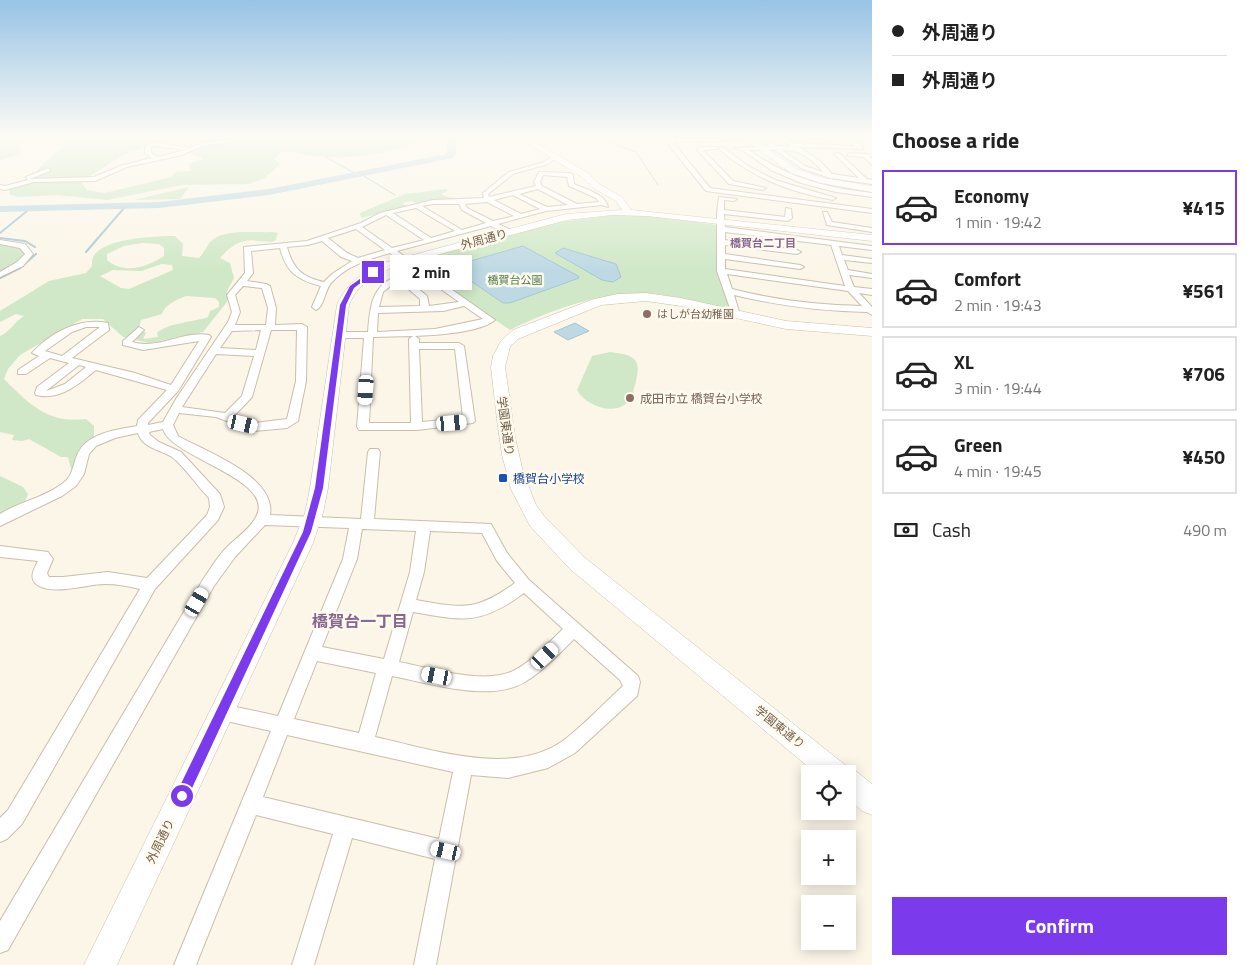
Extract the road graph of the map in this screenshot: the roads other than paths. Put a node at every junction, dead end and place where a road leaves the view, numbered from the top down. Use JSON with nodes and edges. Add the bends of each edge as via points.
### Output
{"nodes":[{"id":1,"x":14,"y":182,"type":"edge"},
{"id":2,"x":25,"y":182,"type":"edge"},
{"id":3,"x":500,"y":182,"type":"edge"},
{"id":4,"x":537,"y":182,"type":"edge"},
{"id":5,"x":571,"y":182,"type":"edge"},
{"id":6,"x":592,"y":182,"type":"edge"},
{"id":7,"x":701,"y":182,"type":"edge"},
{"id":8,"x":729,"y":182,"type":"edge"},
{"id":9,"x":771,"y":182,"type":"joint"},
{"id":10,"x":805,"y":182,"type":"edge"},
{"id":11,"x":828,"y":182,"type":"edge"},
{"id":12,"x":870,"y":184,"type":"edge"},
{"id":13,"x":817,"y":186,"type":"junction"},
{"id":14,"x":2,"y":187,"type":"edge"},
{"id":15,"x":539,"y":187,"type":"junction"},
{"id":16,"x":763,"y":188,"type":"junction"},
{"id":17,"x":796,"y":190,"type":"junction"},
{"id":18,"x":807,"y":192,"type":"junction"},
{"id":19,"x":513,"y":193,"type":"junction"},
{"id":20,"x":872,"y":195,"type":"edge"},
{"id":21,"x":754,"y":196,"type":"junction"},
{"id":22,"x":0,"y":197,"type":"edge"},
{"id":23,"x":488,"y":200,"type":"junction"},
{"id":24,"x":785,"y":200,"type":"junction"},
{"id":25,"x":461,"y":202,"type":"junction"},
{"id":26,"x":872,"y":204,"type":"edge"},
{"id":27,"x":574,"y":205,"type":"junction"},
{"id":28,"x":417,"y":206,"type":"junction"},
{"id":29,"x":861,"y":206,"type":"junction"},
{"id":30,"x":607,"y":207,"type":"junction"},
{"id":31,"x":788,"y":208,"type":"junction"},
{"id":32,"x":546,"y":209,"type":"junction"},
{"id":33,"x":872,"y":211,"type":"edge"},
{"id":34,"x":388,"y":212,"type":"junction"},
{"id":35,"x":628,"y":212,"type":"junction"},
{"id":36,"x":825,"y":212,"type":"junction"},
{"id":37,"x":520,"y":216,"type":"junction"},
{"id":38,"x":872,"y":218,"type":"edge"},
{"id":39,"x":720,"y":221,"type":"junction"},
{"id":40,"x":491,"y":224,"type":"junction"},
{"id":41,"x":356,"y":226,"type":"junction"},
{"id":42,"x":872,"y":230,"type":"edge"},
{"id":43,"x":461,"y":232,"type":"junction"},
{"id":44,"x":508,"y":232,"type":"junction"},
{"id":45,"x":323,"y":238,"type":"junction"},
{"id":46,"x":794,"y":238,"type":"junction"},
{"id":47,"x":872,"y":238,"type":"edge"},
{"id":48,"x":430,"y":240,"type":"junction"},
{"id":49,"x":0,"y":242,"type":"edge"},
{"id":50,"x":720,"y":242,"type":"junction"},
{"id":51,"x":834,"y":243,"type":"junction"},
{"id":52,"x":283,"y":245,"type":"junction"},
{"id":53,"x":872,"y":248,"type":"edge"},
{"id":54,"x":390,"y":250,"type":"junction"},
{"id":55,"x":797,"y":252,"type":"junction"},
{"id":56,"x":720,"y":256,"type":"junction"},
{"id":57,"x":840,"y":257,"type":"junction"},
{"id":58,"x":358,"y":261,"type":"junction"},
{"id":59,"x":872,"y":261,"type":"edge"},
{"id":60,"x":412,"y":265,"type":"junction"},
{"id":61,"x":800,"y":267,"type":"junction"},
{"id":62,"x":721,"y":271,"type":"junction"},
{"id":63,"x":845,"y":272,"type":"junction"},
{"id":64,"x":0,"y":275,"type":"edge"},
{"id":65,"x":872,"y":276,"type":"edge"},
{"id":66,"x":399,"y":277,"type":"junction"},
{"id":67,"x":804,"y":282,"type":"junction"},
{"id":68,"x":241,"y":283,"type":"junction"},
{"id":69,"x":324,"y":285,"type":"junction"},
{"id":70,"x":850,"y":288,"type":"junction"},
{"id":71,"x":728,"y":291,"type":"junction"},
{"id":72,"x":872,"y":292,"type":"edge"},
{"id":73,"x":465,"y":302,"type":"junction"},
{"id":74,"x":316,"y":307,"type":"dead end"},
{"id":75,"x":425,"y":309,"type":"junction"},
{"id":76,"x":374,"y":310,"type":"junction"},
{"id":77,"x":870,"y":311,"type":"edge"},
{"id":78,"x":736,"y":315,"type":"junction"},
{"id":79,"x":269,"y":327,"type":"junction"},
{"id":80,"x":230,"y":328,"type":"junction"},
{"id":81,"x":139,"y":330,"type":"dead end"},
{"id":82,"x":872,"y":332,"type":"edge"},
{"id":83,"x":371,"y":334,"type":"junction"},
{"id":84,"x":414,"y":334,"type":"junction"},
{"id":85,"x":339,"y":335,"type":"junction"},
{"id":86,"x":415,"y":346,"type":"junction"},
{"id":87,"x":214,"y":351,"type":"junction"},
{"id":88,"x":260,"y":353,"type":"junction"},
{"id":89,"x":48,"y":355,"type":"junction"},
{"id":90,"x":70,"y":361,"type":"junction"},
{"id":91,"x":94,"y":366,"type":"junction"},
{"id":92,"x":22,"y":372,"type":"dead end"},
{"id":93,"x":174,"y":389,"type":"junction"},
{"id":94,"x":175,"y":410,"type":"junction"},
{"id":95,"x":227,"y":417,"type":"junction"},
{"id":96,"x":167,"y":425,"type":"junction"},
{"id":97,"x":417,"y":426,"type":"junction"},
{"id":98,"x":142,"y":429,"type":"junction"},
{"id":99,"x":374,"y":452,"type":"dead end"},
{"id":100,"x":262,"y":520,"type":"junction"},
{"id":101,"x":0,"y":521,"type":"edge"},
{"id":102,"x":310,"y":524,"type":"junction"},
{"id":103,"x":362,"y":524,"type":"junction"},
{"id":104,"x":424,"y":525,"type":"junction"},
{"id":105,"x":0,"y":551,"type":"edge"},
{"id":106,"x":524,"y":584,"type":"junction"},
{"id":107,"x":150,"y":585,"type":"junction"},
{"id":108,"x":408,"y":605,"type":"junction"},
{"id":109,"x":574,"y":629,"type":"junction"},
{"id":110,"x":313,"y":653,"type":"junction"},
{"id":111,"x":388,"y":666,"type":"junction"},
{"id":112,"x":222,"y":712,"type":"junction"},
{"id":113,"x":283,"y":724,"type":"junction"},
{"id":114,"x":365,"y":742,"type":"junction"},
{"id":115,"x":464,"y":765,"type":"junction"},
{"id":116,"x":827,"y":765,"type":"edge"},
{"id":117,"x":856,"y":788,"type":"edge"},
{"id":118,"x":872,"y":801,"type":"edge"},
{"id":119,"x":250,"y":804,"type":"junction"},
{"id":120,"x":345,"y":828,"type":"junction"},
{"id":121,"x":0,"y":832,"type":"edge"},
{"id":122,"x":446,"y":851,"type":"junction"},
{"id":123,"x":0,"y":942,"type":"edge"},
{"id":124,"x":100,"y":965,"type":"edge"},
{"id":125,"x":185,"y":965,"type":"edge"},
{"id":126,"x":303,"y":965,"type":"edge"},
{"id":127,"x":425,"y":965,"type":"edge"}],
"edges":[{"from":1,"to":14,"type":"street"},
{"from":2,"to":14,"type":"street"},
{"from":3,"to":23,"type":"street","via":[[485,194]]},
{"from":4,"to":15,"type":"street"},
{"from":5,"to":30,"type":"street","via":[[595,195]]},
{"from":6,"to":35,"type":"street","via":[[619,199]]},
{"from":7,"to":21,"type":"street","via":[[707,190]]},
{"from":8,"to":16,"type":"street"},
{"from":9,"to":16,"type":"street"},
{"from":9,"to":17,"type":"street"},
{"from":10,"to":13,"type":"street"},
{"from":11,"to":12,"type":"street"},
{"from":13,"to":18,"type":"street"},
{"from":13,"to":20,"type":"street"},
{"from":14,"to":22,"type":"street","via":[[7,192]]},
{"from":15,"to":19,"type":"street"},
{"from":15,"to":27,"type":"street"},
{"from":16,"to":21,"type":"street"},
{"from":17,"to":18,"type":"street"},
{"from":17,"to":24,"type":"street"},
{"from":18,"to":29,"type":"street"},
{"from":19,"to":23,"type":"street"},
{"from":19,"to":32,"type":"street"},
{"from":21,"to":24,"type":"street"},
{"from":23,"to":25,"type":"street"},
{"from":23,"to":37,"type":"street"},
{"from":24,"to":29,"type":"street"},
{"from":25,"to":28,"type":"street"},
{"from":25,"to":40,"type":"street","via":[[462,208]]},
{"from":26,"to":29,"type":"street"},
{"from":27,"to":30,"type":"street"},
{"from":27,"to":32,"type":"street"},
{"from":28,"to":34,"type":"street"},
{"from":28,"to":43,"type":"street"},
{"from":29,"to":33,"type":"street"},
{"from":30,"to":35,"type":"street","name":"外周通り"},
{"from":30,"to":44,"type":"street","name":"外周通り"},
{"from":31,"to":36,"type":"street"},
{"from":31,"to":39,"type":"street","via":[[788,219]]},
{"from":31,"to":39,"type":"street","via":[[723,198]]},
{"from":32,"to":37,"type":"street"},
{"from":34,"to":41,"type":"street"},
{"from":34,"to":48,"type":"street"},
{"from":35,"to":39,"type":"street","name":"外周通り"},
{"from":36,"to":38,"type":"street"},
{"from":36,"to":42,"type":"street","via":[[829,224]]},
{"from":37,"to":40,"type":"street"},
{"from":39,"to":46,"type":"street"},
{"from":39,"to":47,"type":"street","name":"外周通り"},
{"from":39,"to":50,"type":"street"},
{"from":40,"to":43,"type":"street"},
{"from":40,"to":44,"type":"street"},
{"from":41,"to":45,"type":"street"},
{"from":41,"to":54,"type":"street"},
{"from":43,"to":48,"type":"street"},
{"from":44,"to":60,"type":"street","name":"外周通り"},
{"from":45,"to":52,"type":"street","via":[[304,244]]},
{"from":45,"to":58,"type":"street","via":[[344,255]]},
{"from":46,"to":51,"type":"street"},
{"from":46,"to":55,"type":"street"},
{"from":48,"to":54,"type":"street"},
{"from":49,"to":64,"type":"street","via":[[22,246],[28,254],[20,264]]},
{"from":50,"to":55,"type":"street"},
{"from":50,"to":56,"type":"street"},
{"from":51,"to":53,"type":"street"},
{"from":51,"to":57,"type":"street"},
{"from":52,"to":68,"type":"street","via":[[247,249],[250,272]]},
{"from":52,"to":69,"type":"street","via":[[286,260],[294,273]]},
{"from":54,"to":58,"type":"street"},
{"from":54,"to":60,"type":"street"},
{"from":55,"to":61,"type":"street"},
{"from":56,"to":61,"type":"street"},
{"from":56,"to":62,"type":"street"},
{"from":57,"to":59,"type":"street"},
{"from":57,"to":63,"type":"street"},
{"from":58,"to":69,"type":"street"},
{"from":60,"to":66,"type":"street"},
{"from":60,"to":73,"type":"street"},
{"from":60,"to":85,"type":"street","name":"外周通り","via":[[373,272],[352,287],[343,305]]},
{"from":61,"to":67,"type":"street"},
{"from":62,"to":67,"type":"street"},
{"from":62,"to":71,"type":"street"},
{"from":63,"to":65,"type":"street"},
{"from":63,"to":70,"type":"street"},
{"from":66,"to":75,"type":"street","via":[[424,298]]},
{"from":66,"to":76,"type":"street","via":[[380,289]]},
{"from":67,"to":70,"type":"street"},
{"from":68,"to":79,"type":"street","via":[[266,286],[272,308]]},
{"from":68,"to":80,"type":"street","via":[[231,295],[236,312]]},
{"from":69,"to":74,"type":"street"},
{"from":70,"to":72,"type":"street"},
{"from":70,"to":77,"type":"street"},
{"from":71,"to":77,"type":"street","via":[[817,308]]},
{"from":71,"to":78,"type":"street"},
{"from":73,"to":75,"type":"street"},
{"from":73,"to":84,"type":"street","via":[[490,320],[454,330]]},
{"from":75,"to":76,"type":"street"},
{"from":76,"to":83,"type":"street"},
{"from":78,"to":82,"type":"street","name":"学園東通り","via":[[805,328]]},
{"from":78,"to":116,"type":"street","name":"学園東通り","via":[[662,299],[618,298],[598,302],[510,338],[500,352],[498,367],[512,461],[536,519],[577,564]]},
{"from":79,"to":80,"type":"street"},
{"from":79,"to":88,"type":"street"},
{"from":79,"to":95,"type":"street","via":[[303,328],[300,381],[292,422],[253,427]]},
{"from":80,"to":87,"type":"street"},
{"from":81,"to":93,"type":"street","via":[[126,343],[148,347],[206,337]]},
{"from":83,"to":84,"type":"street"},
{"from":83,"to":85,"type":"street"},
{"from":83,"to":97,"type":"street","via":[[363,427]]},
{"from":84,"to":86,"type":"street"},
{"from":85,"to":102,"type":"street","name":"外周通り","via":[[319,488]]},
{"from":86,"to":97,"type":"street"},
{"from":86,"to":97,"type":"street","via":[[459,346],[469,421]]},
{"from":87,"to":88,"type":"street"},
{"from":87,"to":94,"type":"street"},
{"from":88,"to":95,"type":"street","via":[[247,397]]},
{"from":89,"to":90,"type":"street"},
{"from":89,"to":90,"type":"street","via":[[38,352],[79,324],[105,325],[104,330]]},
{"from":89,"to":92,"type":"street"},
{"from":90,"to":91,"type":"street"},
{"from":90,"to":91,"type":"street","via":[[42,387],[40,393],[56,394]]},
{"from":91,"to":93,"type":"street"},
{"from":93,"to":98,"type":"street","via":[[142,422]]},
{"from":94,"to":95,"type":"street"},
{"from":94,"to":96,"type":"street"},
{"from":96,"to":98,"type":"street"},
{"from":96,"to":100,"type":"street","via":[[174,439],[259,491],[264,505]]},
{"from":98,"to":101,"type":"street","via":[[92,444],[86,449],[81,472],[73,483]]},
{"from":98,"to":107,"type":"street","via":[[148,441],[177,455],[217,502],[213,517]]},
{"from":99,"to":103,"type":"street"},
{"from":100,"to":102,"type":"street"},
{"from":100,"to":123,"type":"street","via":[[230,553],[209,582]]},
{"from":102,"to":103,"type":"street"},
{"from":102,"to":112,"type":"street","name":"外周通り"},
{"from":103,"to":104,"type":"street"},
{"from":103,"to":110,"type":"street"},
{"from":104,"to":106,"type":"street","via":[[486,528],[502,558]]},
{"from":104,"to":108,"type":"street"},
{"from":105,"to":107,"type":"street","via":[[43,556],[46,559],[40,579],[45,583],[108,578]]},
{"from":106,"to":108,"type":"street","via":[[490,609],[471,614]]},
{"from":106,"to":109,"type":"street"},
{"from":107,"to":121,"type":"street","via":[[15,817]]},
{"from":108,"to":111,"type":"street"},
{"from":109,"to":111,"type":"street","via":[[531,669],[498,684],[470,683]]},
{"from":109,"to":115,"type":"street","via":[[626,675],[632,682],[631,690],[568,747],[541,761],[508,769]]},
{"from":110,"to":111,"type":"street"},
{"from":110,"to":113,"type":"street"},
{"from":111,"to":114,"type":"street"},
{"from":112,"to":113,"type":"street"},
{"from":112,"to":124,"type":"street","name":"外周通り"},
{"from":113,"to":114,"type":"street"},
{"from":113,"to":119,"type":"street"},
{"from":114,"to":115,"type":"street"},
{"from":115,"to":122,"type":"street"},
{"from":117,"to":118,"type":"street"},
{"from":119,"to":120,"type":"street"},
{"from":119,"to":125,"type":"street"},
{"from":120,"to":122,"type":"street"},
{"from":120,"to":126,"type":"street"},
{"from":122,"to":127,"type":"street"}]}
